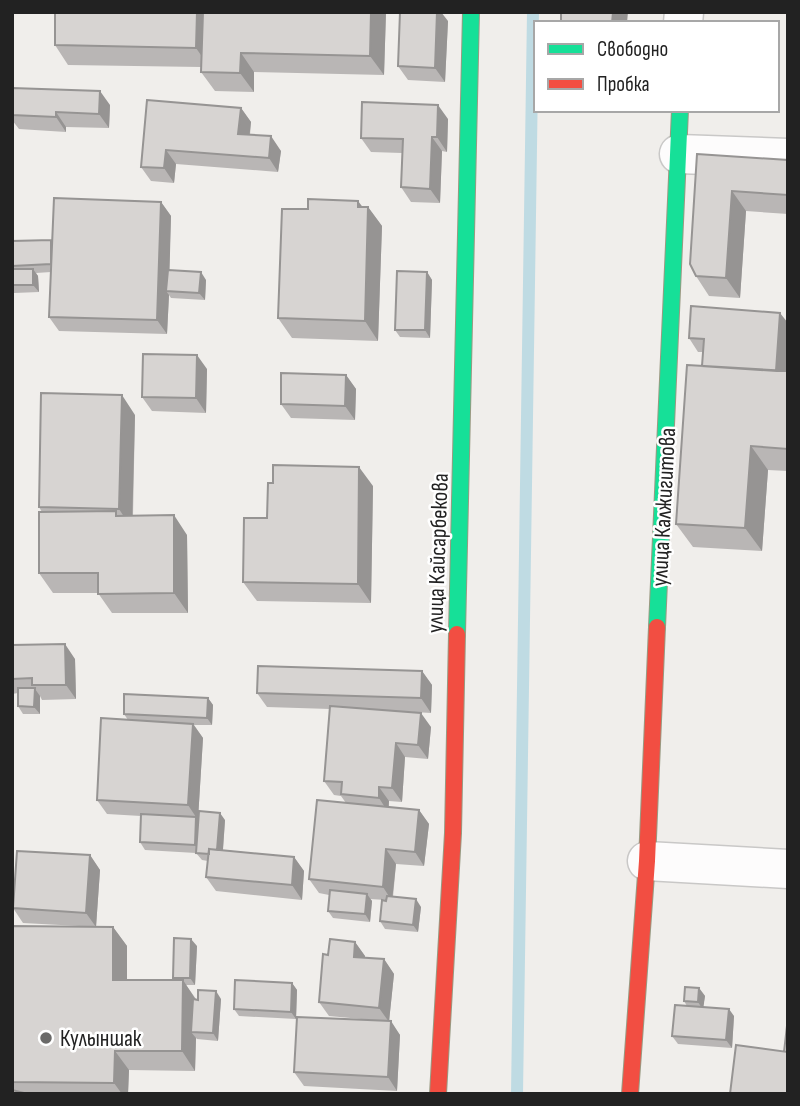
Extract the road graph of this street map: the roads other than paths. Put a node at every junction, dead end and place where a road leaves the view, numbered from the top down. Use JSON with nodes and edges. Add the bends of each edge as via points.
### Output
{"nodes":[{"id":1,"x":471,"y":12,"type":"edge"},
{"id":2,"x":680,"y":112,"type":"edge"},
{"id":3,"x":679,"y":154,"type":"junction"},
{"id":4,"x":788,"y":158,"type":"edge"},
{"id":5,"x":647,"y":861,"type":"junction"},
{"id":6,"x":788,"y":869,"type":"edge"},
{"id":7,"x":439,"y":1094,"type":"edge"},
{"id":8,"x":630,"y":1094,"type":"edge"}],
"edges":[{"from":1,"to":7,"type":"street","name":"улица Кайсарбекова","via":[[453,833]]},
{"from":2,"to":3,"type":"street","name":"улица Калжигитова"},
{"from":3,"to":4,"type":"street"},
{"from":3,"to":5,"type":"street","name":"улица Калжигитова"},
{"from":5,"to":6,"type":"street"},
{"from":5,"to":8,"type":"street","name":"улица Калжигитова"}]}
